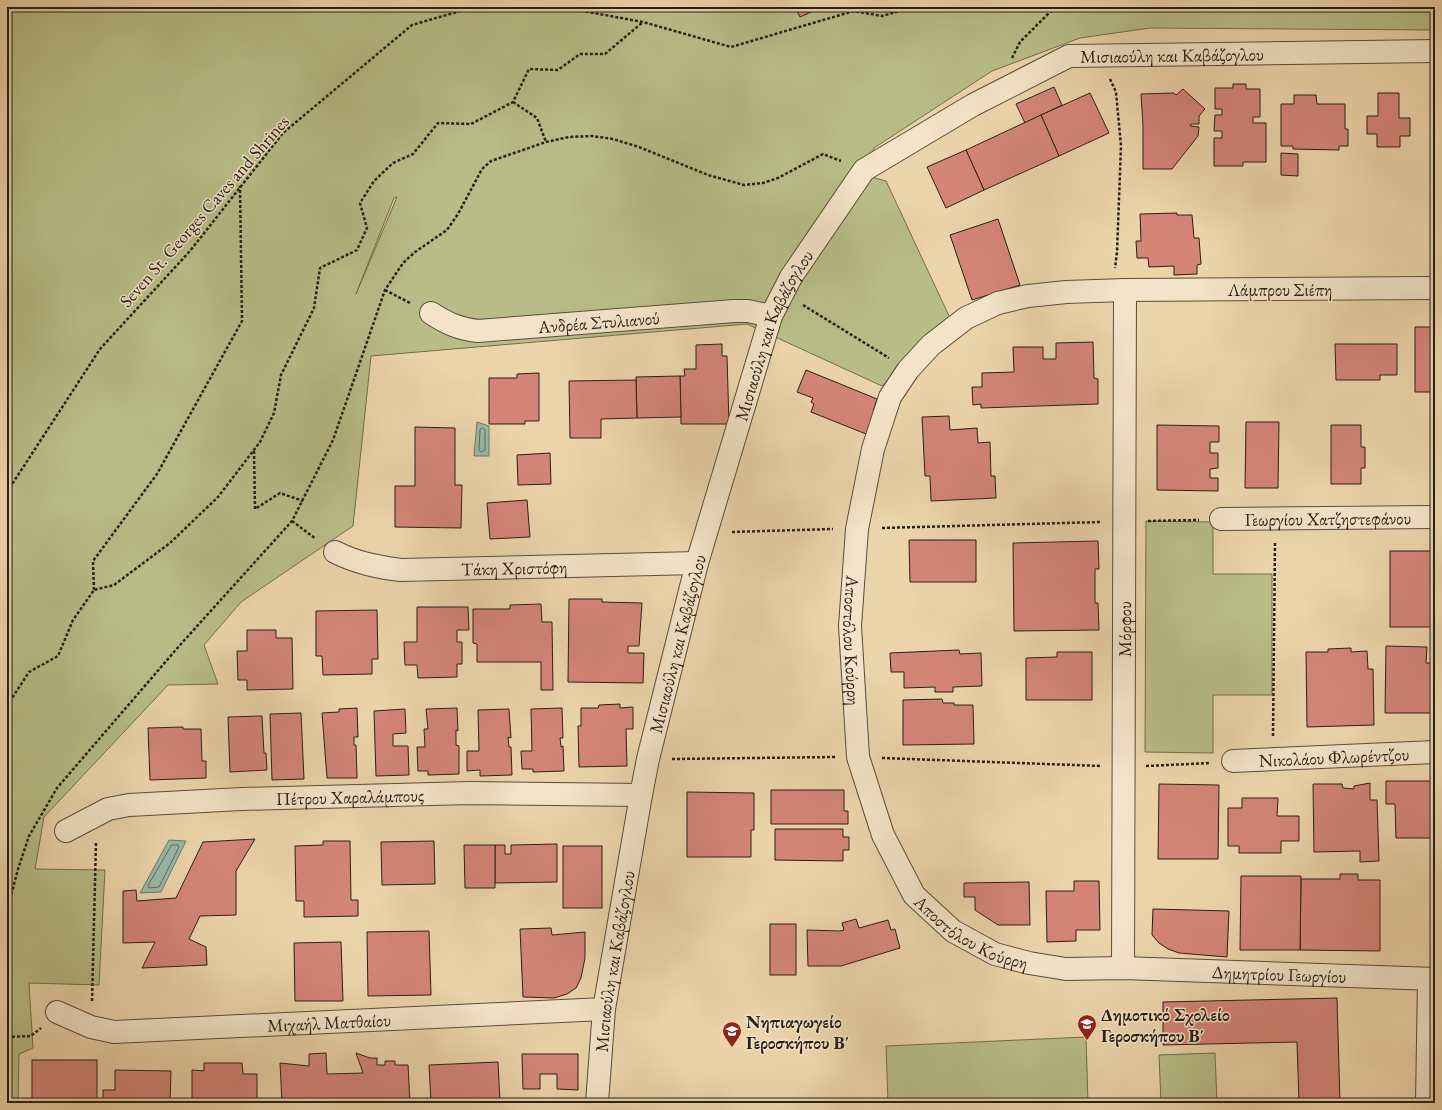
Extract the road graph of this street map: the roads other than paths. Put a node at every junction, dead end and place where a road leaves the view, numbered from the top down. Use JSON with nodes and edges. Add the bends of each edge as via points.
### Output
{"nodes":[{"id":1,"x":1435,"y":51,"type":"edge"},
{"id":2,"x":1435,"y":288,"type":"edge"},
{"id":3,"x":1118,"y":290,"type":"junction"},
{"id":4,"x":431,"y":313,"type":"road end"},
{"id":5,"x":771,"y":316,"type":"junction"},
{"id":6,"x":1435,"y":517,"type":"edge"},
{"id":7,"x":1221,"y":519,"type":"road end"},
{"id":8,"x":335,"y":552,"type":"road end"},
{"id":9,"x":697,"y":563,"type":"junction"},
{"id":10,"x":1435,"y":752,"type":"edge"},
{"id":11,"x":1234,"y":761,"type":"road end"},
{"id":12,"x":641,"y":795,"type":"junction"},
{"id":13,"x":66,"y":831,"type":"dead end"},
{"id":14,"x":1123,"y":968,"type":"junction"},
{"id":15,"x":1432,"y":979,"type":"edge"},
{"id":16,"x":604,"y":1009,"type":"junction"},
{"id":17,"x":57,"y":1012,"type":"road end"},
{"id":18,"x":597,"y":1103,"type":"edge"},
{"id":19,"x":1427,"y":1103,"type":"edge"}],
"edges":[{"from":1,"to":5,"type":"street","name":"Μισιαούλη και Καβάζογλου","via":[[1069,56],[973,105],[864,170],[791,277]]},
{"from":2,"to":3,"type":"street","name":"Λάμπρου Σιέπη"},
{"from":3,"to":14,"type":"street","name":"Μόρφου","via":[[1125,521]]},
{"from":3,"to":14,"type":"street","name":"Αποστόλου Κούρρη","via":[[1028,296],[998,303],[966,318],[951,329],[908,370],[890,397],[873,449],[857,529],[850,626],[858,757],[883,835],[914,895],[953,931],[995,954],[1066,969]]},
{"from":4,"to":5,"type":"street","name":"Ανδρέα Στυλιανού","via":[[448,324],[464,330],[478,331],[734,311]]},
{"from":5,"to":9,"type":"street","name":"Μισιαούλη και Καβάζογλου"},
{"from":6,"to":7,"type":"street","name":"Γεωργίου Χατζηστεφάνου"},
{"from":8,"to":9,"type":"street","name":"Τάκη Χριστόφη","via":[[372,567],[401,570]]},
{"from":9,"to":12,"type":"street","name":"Μισιαούλη και Καβάζογλου"},
{"from":10,"to":11,"type":"street","name":"Νικολάου Φλωρέντζου"},
{"from":12,"to":13,"type":"street","name":"Πέτρου Χαραλάμπους","via":[[470,793],[241,799],[129,805],[97,814]]},
{"from":12,"to":16,"type":"street","name":"Μισιαούλη και Καβάζογλου"},
{"from":14,"to":15,"type":"street","name":"Δημητρίου Γεωργίου"},
{"from":15,"to":19,"type":"street"},
{"from":16,"to":17,"type":"street","name":"Μιχαήλ Ματθαίου","via":[[114,1032],[91,1027]]},
{"from":16,"to":18,"type":"street","name":"Μισιαούλη και Καβάζογλου"}]}
